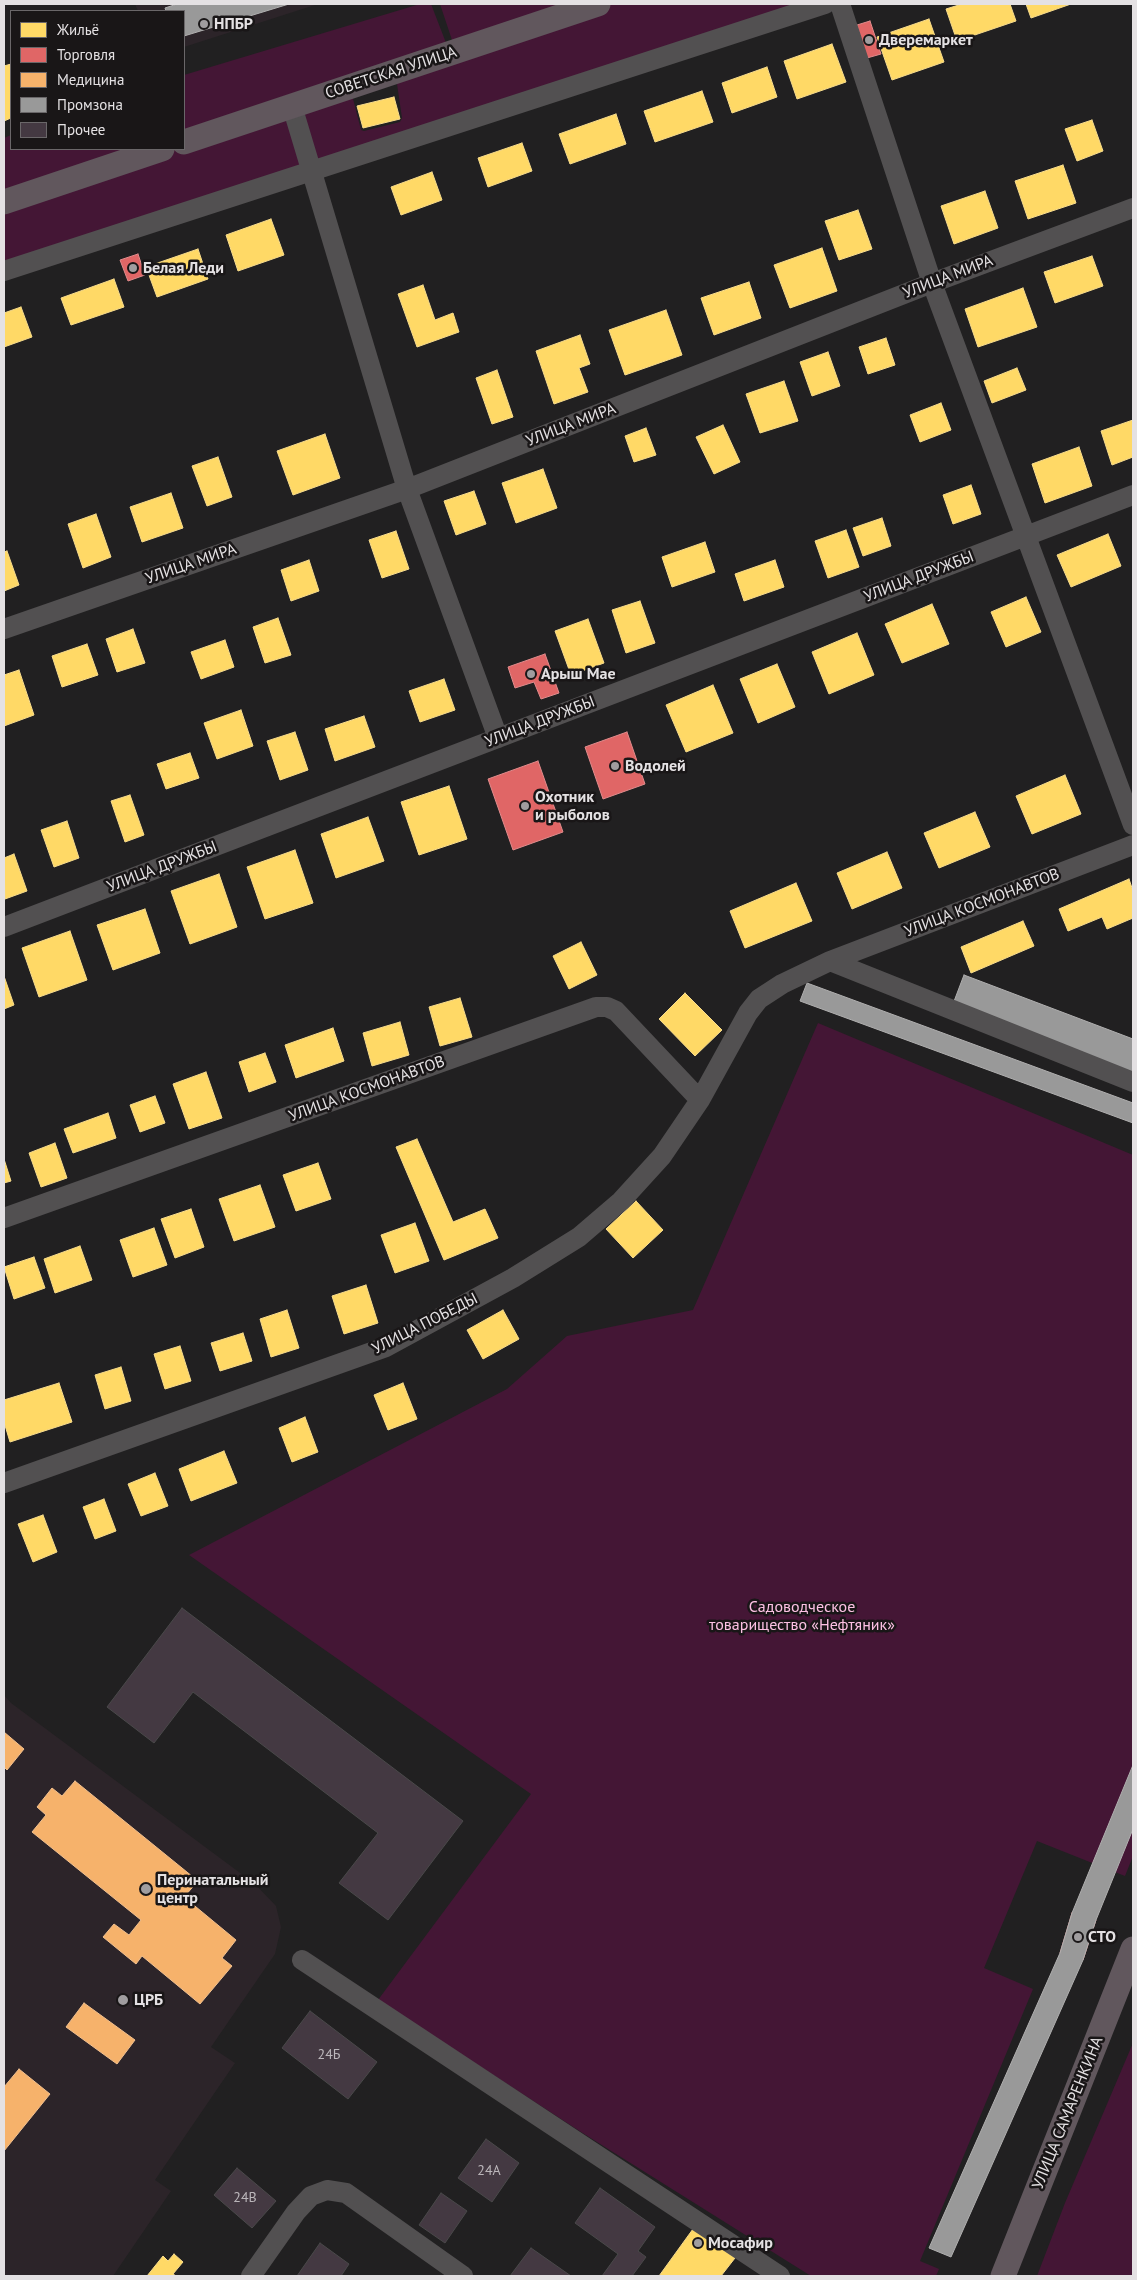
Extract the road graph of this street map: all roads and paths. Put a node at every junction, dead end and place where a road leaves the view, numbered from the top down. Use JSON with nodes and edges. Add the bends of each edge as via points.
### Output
{"nodes":[{"id":1,"x":598,"y":4,"type":"edge"},
{"id":2,"x":825,"y":4,"type":"edge"},
{"id":3,"x":840,"y":4,"type":"edge"},
{"id":4,"x":292,"y":106,"type":"junction"},
{"id":5,"x":185,"y":142,"type":"edge"},
{"id":6,"x":159,"y":150,"type":"edge"},
{"id":7,"x":311,"y":172,"type":"junction"},
{"id":8,"x":4,"y":202,"type":"edge"},
{"id":9,"x":1133,"y":208,"type":"edge"},
{"id":10,"x":4,"y":271,"type":"edge"},
{"id":11,"x":932,"y":283,"type":"junction"},
{"id":12,"x":407,"y":489,"type":"junction"},
{"id":13,"x":1133,"y":495,"type":"edge"},
{"id":14,"x":1026,"y":536,"type":"junction"},
{"id":15,"x":4,"y":629,"type":"edge"},
{"id":16,"x":498,"y":738,"type":"junction"},
{"id":17,"x":1133,"y":825,"type":"edge"},
{"id":18,"x":1133,"y":845,"type":"edge"},
{"id":19,"x":4,"y":927,"type":"edge"},
{"id":20,"x":830,"y":961,"type":"junction"},
{"id":21,"x":1133,"y":1082,"type":"edge"},
{"id":22,"x":700,"y":1100,"type":"junction"},
{"id":23,"x":4,"y":1218,"type":"edge"},
{"id":24,"x":4,"y":1483,"type":"edge"},
{"id":25,"x":1133,"y":1949,"type":"edge"},
{"id":26,"x":302,"y":1960,"type":"dead end"},
{"id":27,"x":251,"y":2276,"type":"edge"},
{"id":28,"x":463,"y":2276,"type":"edge"},
{"id":29,"x":780,"y":2276,"type":"edge"},
{"id":30,"x":1003,"y":2276,"type":"edge"}],
"edges":[{"from":1,"to":4,"type":"main road","name":"СОВЕТСКАЯ УЛИЦА"},
{"from":2,"to":7,"type":"street"},
{"from":3,"to":11,"type":"street"},
{"from":4,"to":5,"type":"main road","name":"СОВЕТСКАЯ УЛИЦА"},
{"from":4,"to":7,"type":"street"},
{"from":6,"to":8,"type":"main road"},
{"from":7,"to":10,"type":"street"},
{"from":7,"to":12,"type":"street"},
{"from":9,"to":11,"type":"street","name":"УЛИЦА МИРА"},
{"from":11,"to":12,"type":"street","name":"УЛИЦА МИРА"},
{"from":11,"to":14,"type":"street"},
{"from":12,"to":15,"type":"street","name":"УЛИЦА МИРА"},
{"from":12,"to":16,"type":"street"},
{"from":13,"to":14,"type":"street","name":"УЛИЦА ДРУЖБЫ"},
{"from":14,"to":16,"type":"street","name":"УЛИЦА ДРУЖБЫ"},
{"from":14,"to":17,"type":"street"},
{"from":16,"to":19,"type":"street","name":"УЛИЦА ДРУЖБЫ"},
{"from":18,"to":20,"type":"street","name":"УЛИЦА КОСМОНАВТОВ"},
{"from":20,"to":21,"type":"street"},
{"from":20,"to":22,"type":"street","name":"УЛИЦА КОСМОНАВТОВ","via":[[759,999]]},
{"from":22,"to":23,"type":"street","name":"УЛИЦА КОСМОНАВТОВ","via":[[616,1011],[607,1007],[596,1008]]},
{"from":22,"to":24,"type":"street","name":"УЛИЦА ПОБЕДЫ","via":[[662,1156],[622,1201],[578,1237],[513,1278],[386,1347]]},
{"from":25,"to":30,"type":"main road","name":"УЛИЦА САМАРЕНКИНА"},
{"from":26,"to":29,"type":"street"},
{"from":27,"to":28,"type":"street","via":[[301,2207],[311,2196],[327,2190],[346,2193]]}]}
